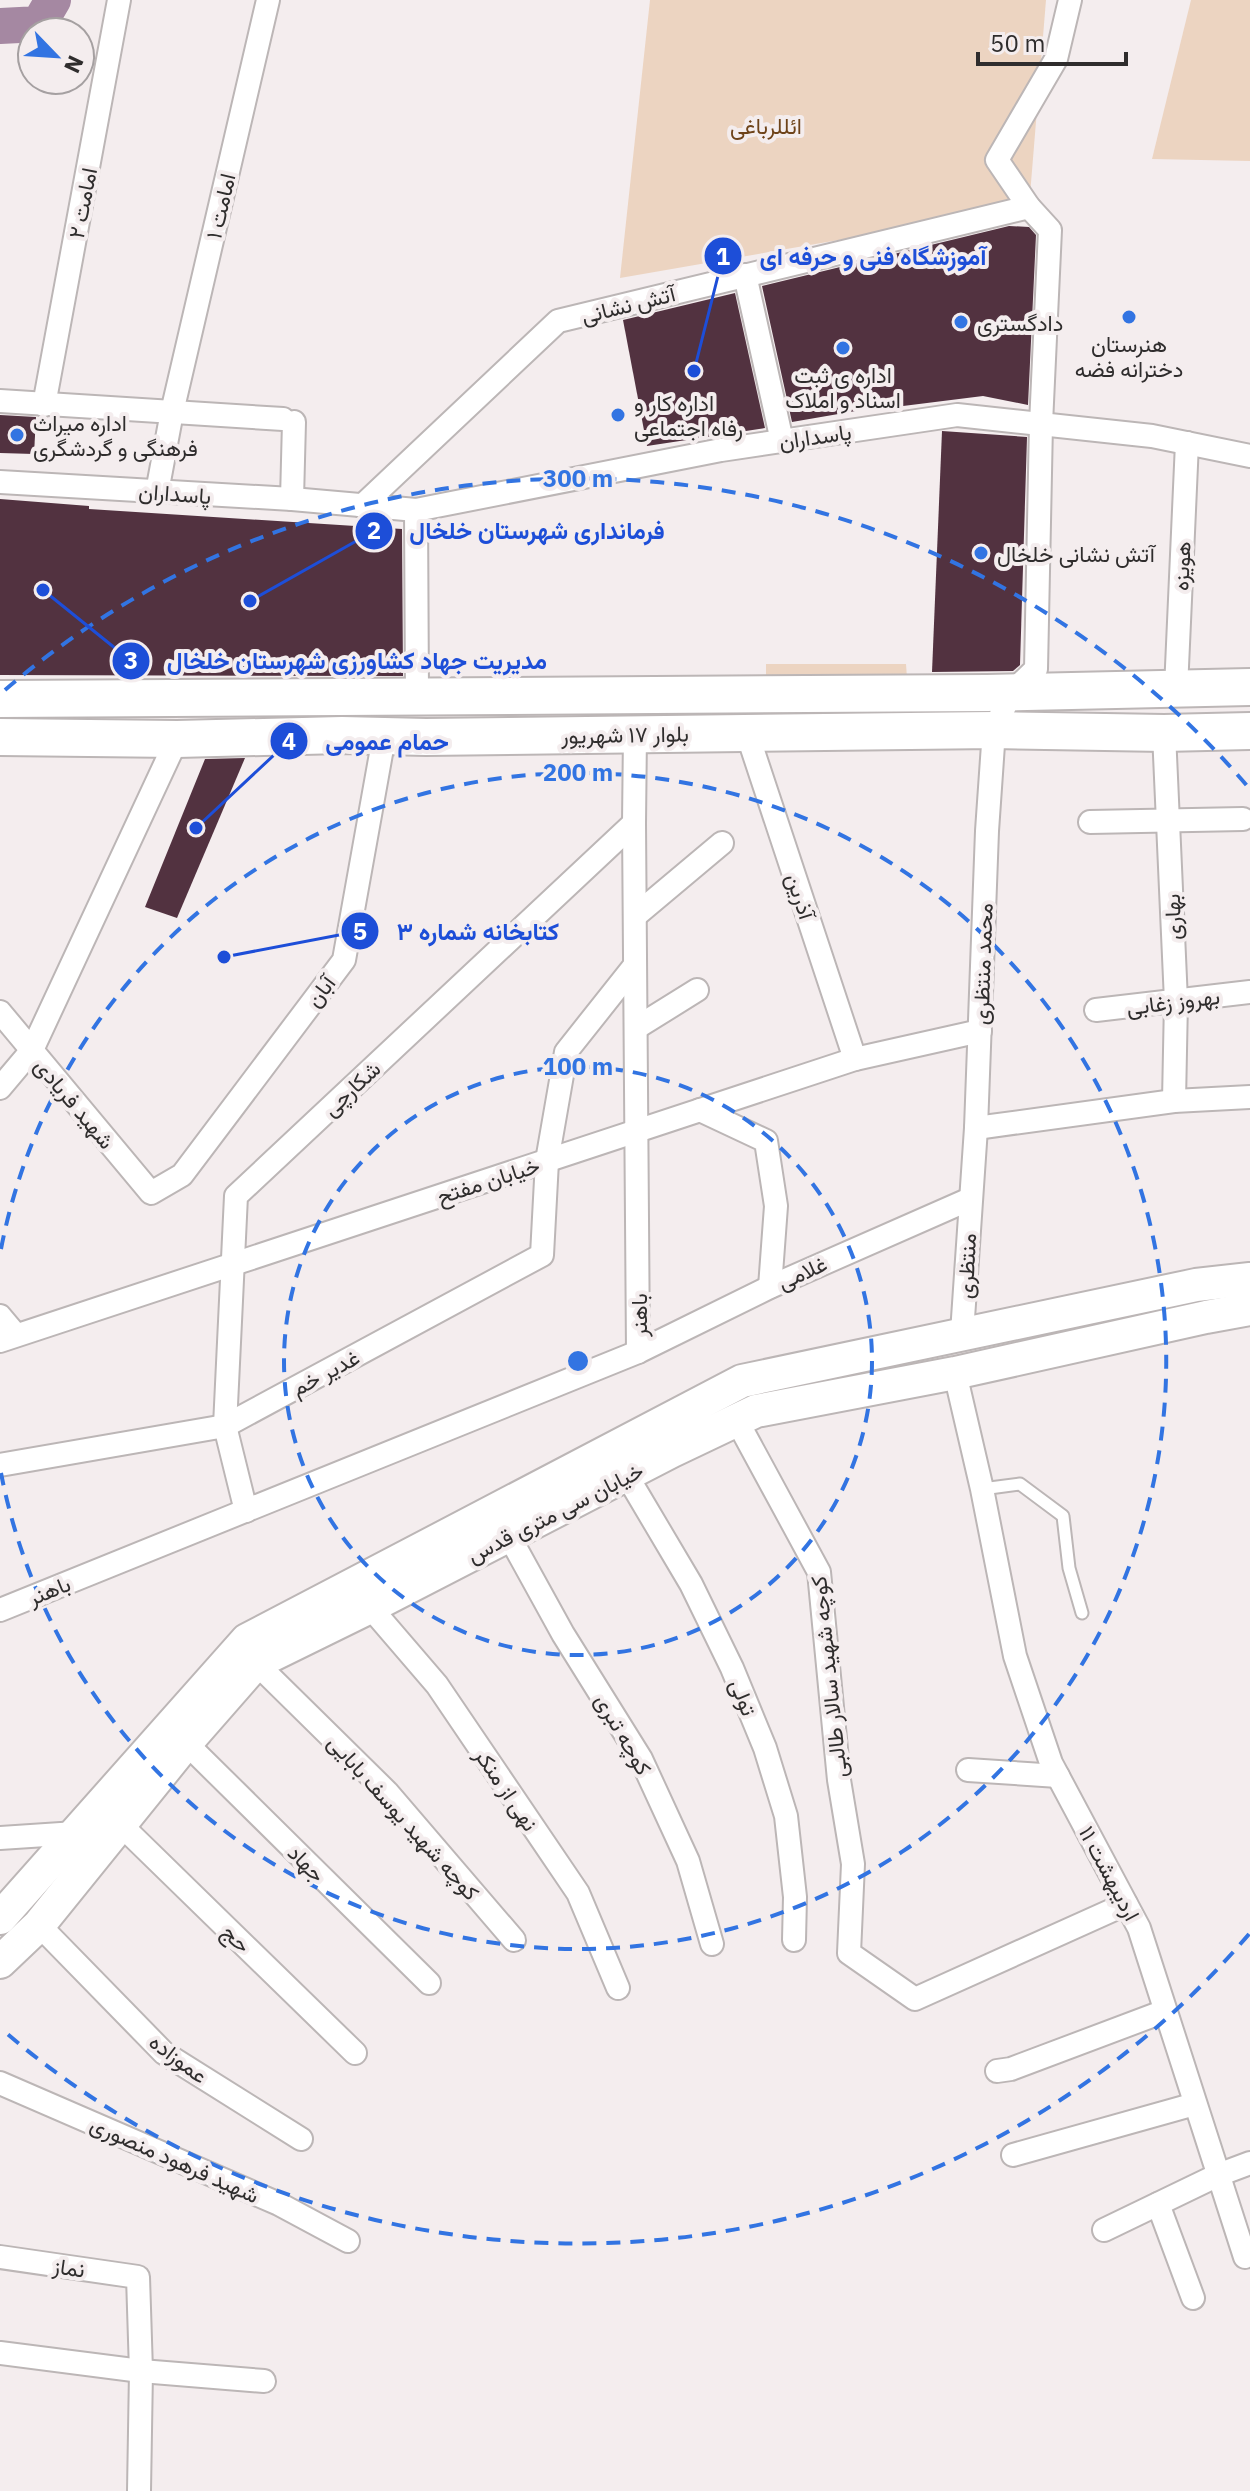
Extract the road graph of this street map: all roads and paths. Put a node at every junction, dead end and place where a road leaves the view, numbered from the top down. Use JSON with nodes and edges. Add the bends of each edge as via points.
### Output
{"nodes":[{"id":1,"x":119,"y":0,"type":"edge"},
{"id":2,"x":268,"y":0,"type":"edge"},
{"id":3,"x":1070,"y":0,"type":"edge"},
{"id":4,"x":1029,"y":207,"type":"junction"},
{"id":5,"x":745,"y":275,"type":"junction"},
{"id":6,"x":0,"y":401,"type":"edge"},
{"id":7,"x":44,"y":405,"type":"junction"},
{"id":8,"x":172,"y":412,"type":"junction"},
{"id":9,"x":1041,"y":424,"type":"junction"},
{"id":10,"x":782,"y":441,"type":"junction"},
{"id":11,"x":1187,"y":443,"type":"junction"},
{"id":12,"x":1250,"y":456,"type":"edge"},
{"id":13,"x":0,"y":482,"type":"edge"},
{"id":14,"x":157,"y":492,"type":"junction"},
{"id":15,"x":292,"y":499,"type":"junction"},
{"id":16,"x":362,"y":506,"type":"junction"},
{"id":17,"x":416,"y":510,"type":"junction"},
{"id":18,"x":1250,"y":687,"type":"edge"},
{"id":19,"x":1176,"y":689,"type":"junction"},
{"id":20,"x":1011,"y":693,"type":"junction"},
{"id":21,"x":713,"y":694,"type":"junction"},
{"id":22,"x":421,"y":696,"type":"junction"},
{"id":23,"x":0,"y":699,"type":"edge"},
{"id":24,"x":994,"y":730,"type":"junction"},
{"id":25,"x":1250,"y":731,"type":"edge"},
{"id":26,"x":703,"y":733,"type":"junction"},
{"id":27,"x":747,"y":733,"type":"junction"},
{"id":28,"x":1164,"y":733,"type":"junction"},
{"id":29,"x":635,"y":734,"type":"junction"},
{"id":30,"x":0,"y":737,"type":"edge"},
{"id":31,"x":384,"y":737,"type":"junction"},
{"id":32,"x":426,"y":737,"type":"junction"},
{"id":33,"x":177,"y":739,"type":"junction"},
{"id":34,"x":1243,"y":819,"type":"dead end"},
{"id":35,"x":1168,"y":820,"type":"junction"},
{"id":36,"x":1090,"y":822,"type":"dead end"},
{"id":37,"x":634,"y":823,"type":"junction"},
{"id":38,"x":722,"y":843,"type":"dead end"},
{"id":39,"x":635,"y":916,"type":"junction"},
{"id":40,"x":635,"y":965,"type":"junction"},
{"id":41,"x":697,"y":990,"type":"dead end"},
{"id":42,"x":1250,"y":992,"type":"edge"},
{"id":43,"x":1176,"y":1001,"type":"junction"},
{"id":44,"x":1096,"y":1010,"type":"dead end"},
{"id":45,"x":0,"y":1012,"type":"edge"},
{"id":46,"x":636,"y":1028,"type":"junction"},
{"id":47,"x":980,"y":1031,"type":"junction"},
{"id":48,"x":32,"y":1050,"type":"junction"},
{"id":49,"x":855,"y":1059,"type":"junction"},
{"id":50,"x":0,"y":1088,"type":"edge"},
{"id":51,"x":1250,"y":1097,"type":"edge"},
{"id":52,"x":1174,"y":1101,"type":"junction"},
{"id":53,"x":700,"y":1110,"type":"junction"},
{"id":54,"x":976,"y":1128,"type":"junction"},
{"id":55,"x":637,"y":1131,"type":"junction"},
{"id":56,"x":547,"y":1161,"type":"junction"},
{"id":57,"x":151,"y":1193,"type":"joint"},
{"id":58,"x":970,"y":1199,"type":"junction"},
{"id":59,"x":233,"y":1263,"type":"junction"},
{"id":60,"x":1250,"y":1279,"type":"edge"},
{"id":61,"x":1196,"y":1285,"type":"junction"},
{"id":62,"x":770,"y":1287,"type":"junction"},
{"id":63,"x":1250,"y":1309,"type":"edge"},
{"id":64,"x":0,"y":1316,"type":"edge"},
{"id":65,"x":1206,"y":1317,"type":"junction"},
{"id":66,"x":962,"y":1333,"type":"junction"},
{"id":67,"x":8,"y":1338,"type":"edge"},
{"id":68,"x":638,"y":1352,"type":"junction"},
{"id":69,"x":955,"y":1373,"type":"junction"},
{"id":70,"x":742,"y":1381,"type":"junction"},
{"id":71,"x":746,"y":1415,"type":"junction"},
{"id":72,"x":225,"y":1426,"type":"junction"},
{"id":73,"x":0,"y":1465,"type":"edge"},
{"id":74,"x":627,"y":1476,"type":"junction"},
{"id":75,"x":982,"y":1489,"type":"junction"},
{"id":76,"x":246,"y":1511,"type":"junction"},
{"id":77,"x":509,"y":1536,"type":"junction"},
{"id":78,"x":370,"y":1607,"type":"junction"},
{"id":79,"x":0,"y":1610,"type":"edge"},
{"id":80,"x":1082,"y":1613,"type":"dead end"},
{"id":81,"x":256,"y":1663,"type":"junction"},
{"id":82,"x":186,"y":1743,"type":"junction"},
{"id":83,"x":968,"y":1770,"type":"dead end"},
{"id":84,"x":1058,"y":1776,"type":"junction"},
{"id":85,"x":120,"y":1824,"type":"junction"},
{"id":86,"x":76,"y":1833,"type":"junction"},
{"id":87,"x":0,"y":1838,"type":"edge"},
{"id":88,"x":1126,"y":1904,"type":"junction"},
{"id":89,"x":0,"y":1918,"type":"edge"},
{"id":90,"x":39,"y":1925,"type":"junction"},
{"id":91,"x":514,"y":1940,"type":"dead end"},
{"id":92,"x":794,"y":1940,"type":"dead end"},
{"id":93,"x":712,"y":1944,"type":"dead end"},
{"id":94,"x":0,"y":1962,"type":"edge"},
{"id":95,"x":429,"y":1983,"type":"dead end"},
{"id":96,"x":618,"y":1988,"type":"dead end"},
{"id":97,"x":1165,"y":2011,"type":"junction"},
{"id":98,"x":355,"y":2053,"type":"dead end"},
{"id":99,"x":997,"y":2071,"type":"dead end"},
{"id":100,"x":0,"y":2083,"type":"edge"},
{"id":101,"x":1195,"y":2104,"type":"junction"},
{"id":102,"x":301,"y":2139,"type":"dead end"},
{"id":103,"x":1013,"y":2155,"type":"dead end"},
{"id":104,"x":1250,"y":2163,"type":"edge"},
{"id":105,"x":1218,"y":2175,"type":"junction"},
{"id":106,"x":1158,"y":2204,"type":"junction"},
{"id":107,"x":1104,"y":2230,"type":"dead end"},
{"id":108,"x":348,"y":2241,"type":"dead end"},
{"id":109,"x":0,"y":2257,"type":"edge"},
{"id":110,"x":1245,"y":2257,"type":"dead end"},
{"id":111,"x":1193,"y":2298,"type":"dead end"},
{"id":112,"x":0,"y":2353,"type":"edge"},
{"id":113,"x":141,"y":2371,"type":"junction"},
{"id":114,"x":264,"y":2381,"type":"dead end"},
{"id":115,"x":139,"y":2491,"type":"edge"}],
"edges":[{"from":1,"to":7,"type":"street","name":"امامت ۲"},
{"from":2,"to":8,"type":"street","name":"امامت ۱"},
{"from":3,"to":4,"type":"street","via":[[1056,59],[997,160]]},
{"from":4,"to":5,"type":"street","name":"آتش نشانی"},
{"from":4,"to":9,"type":"street","via":[[1050,230]]},
{"from":5,"to":10,"type":"street"},
{"from":5,"to":16,"type":"street","name":"آتش نشانی","via":[[558,321]]},
{"from":6,"to":7,"type":"street"},
{"from":7,"to":8,"type":"street"},
{"from":8,"to":14,"type":"street","name":"امامت ۱"},
{"from":8,"to":15,"type":"street","via":[[288,420]]},
{"from":9,"to":10,"type":"street","name":"پاسداران","via":[[957,415]]},
{"from":9,"to":11,"type":"street","name":"پاسداران"},
{"from":9,"to":20,"type":"street","via":[[1036,669]]},
{"from":10,"to":17,"type":"street","name":"پاسداران"},
{"from":11,"to":12,"type":"street","name":"پاسداران"},
{"from":11,"to":19,"type":"street","name":"هویزه"},
{"from":13,"to":14,"type":"street","name":"پاسداران"},
{"from":14,"to":15,"type":"street","name":"پاسداران"},
{"from":15,"to":16,"type":"street","name":"پاسداران"},
{"from":16,"to":17,"type":"street","name":"پاسداران"},
{"from":17,"to":22,"type":"street"},
{"from":18,"to":19,"type":"main road","name":"بلوار ١٧ شهریور"},
{"from":19,"to":20,"type":"main road","name":"بلوار ١٧ شهریور"},
{"from":20,"to":21,"type":"main road","name":"بلوار ١٧ شهریور"},
{"from":20,"to":24,"type":"street"},
{"from":21,"to":22,"type":"main road","name":"بلوار ١٧ شهریور"},
{"from":21,"to":26,"type":"main road","via":[[643,704],[637,712],[648,724]]},
{"from":22,"to":23,"type":"main road","name":"بلوار ١٧ شهریور"},
{"from":22,"to":32,"type":"main road","via":[[448,711],[443,727]]},
{"from":24,"to":27,"type":"main road","name":"بلوار ١٧ شهریور"},
{"from":24,"to":28,"type":"main road","name":"بلوار ١٧ شهریور"},
{"from":24,"to":47,"type":"street","name":"محمد منتظری"},
{"from":25,"to":28,"type":"main road","name":"بلوار ١٧ شهریور"},
{"from":26,"to":27,"type":"main road","name":"بلوار ١٧ شهریور"},
{"from":26,"to":29,"type":"main road","name":"بلوار ١٧ شهریور"},
{"from":27,"to":49,"type":"street","name":"آذرین"},
{"from":28,"to":35,"type":"street","name":"بهاری"},
{"from":29,"to":32,"type":"main road","name":"بلوار ١٧ شهریور"},
{"from":29,"to":37,"type":"street","name":"باهنر"},
{"from":30,"to":33,"type":"main road","name":"بلوار ١٧ شهریور"},
{"from":31,"to":32,"type":"main road","name":"بلوار ١٧ شهریور"},
{"from":31,"to":33,"type":"main road","name":"بلوار ١٧ شهریور"},
{"from":31,"to":57,"type":"street","name":"آبان","via":[[344,960],[182,1175]]},
{"from":33,"to":48,"type":"street"},
{"from":34,"to":35,"type":"street"},
{"from":35,"to":36,"type":"street"},
{"from":35,"to":43,"type":"street","name":"بهاری"},
{"from":37,"to":39,"type":"street","name":"باهنر"},
{"from":37,"to":59,"type":"street","name":"شکارچی","via":[[236,1196]]},
{"from":38,"to":39,"type":"street"},
{"from":39,"to":40,"type":"street","name":"باهنر"},
{"from":40,"to":46,"type":"street","name":"باهنر"},
{"from":40,"to":56,"type":"street","via":[[566,1052]]},
{"from":41,"to":46,"type":"street"},
{"from":42,"to":43,"type":"street","name":"بهروز زغابی"},
{"from":43,"to":44,"type":"street","name":"بهروز زغابی"},
{"from":43,"to":52,"type":"street","name":"بهاری"},
{"from":45,"to":48,"type":"street","name":"شهید فریادی"},
{"from":46,"to":55,"type":"street","name":"باهنر"},
{"from":47,"to":49,"type":"street","name":"خیابان مفتح"},
{"from":47,"to":54,"type":"street","name":"محمد منتظری"},
{"from":48,"to":50,"type":"street"},
{"from":48,"to":57,"type":"street","name":"شهید فریادی"},
{"from":49,"to":53,"type":"street","name":"خیابان مفتح"},
{"from":51,"to":52,"type":"street"},
{"from":52,"to":54,"type":"street"},
{"from":53,"to":55,"type":"street","name":"خیابان مفتح"},
{"from":53,"to":62,"type":"street","via":[[766,1141],[776,1206]]},
{"from":54,"to":58,"type":"street","name":"محمد منتظری"},
{"from":55,"to":56,"type":"street","name":"خیابان مفتح"},
{"from":55,"to":68,"type":"street","name":"باهنر"},
{"from":56,"to":59,"type":"street","name":"خیابان مفتح"},
{"from":56,"to":72,"type":"street","name":"غدیر خم","via":[[542,1255]]},
{"from":58,"to":62,"type":"street","name":"غلامی"},
{"from":58,"to":66,"type":"street","name":"منتظری"},
{"from":59,"to":67,"type":"street","name":"خیابان مفتح"},
{"from":59,"to":72,"type":"street","name":"شکارچی"},
{"from":60,"to":61,"type":"main road","name":"خیابان سی متری قدس"},
{"from":61,"to":65,"type":"main road","via":[[1220,1293],[1224,1305]]},
{"from":61,"to":66,"type":"main road","name":"خیابان سی متری قدس"},
{"from":62,"to":68,"type":"street","name":"غلامی"},
{"from":63,"to":65,"type":"main road","name":"خیابان سی متری قدس"},
{"from":64,"to":67,"type":"street"},
{"from":65,"to":69,"type":"main road","name":"خیابان سی متری قدس"},
{"from":66,"to":70,"type":"main road","name":"خیابان سی متری قدس"},
{"from":68,"to":76,"type":"street","name":"باهنر"},
{"from":69,"to":71,"type":"main road","name":"خیابان سی متری قدس"},
{"from":69,"to":75,"type":"street","name":"۱۱ اردیبهشت"},
{"from":70,"to":71,"type":"main road"},
{"from":70,"to":86,"type":"main road","name":"خیابان سی متری قدس","via":[[247,1640]]},
{"from":71,"to":74,"type":"main road","name":"خیابان سی متری قدس"},
{"from":71,"to":88,"type":"street","name":"کوچه شهید سالار طالبی","via":[[819,1572],[839,1780],[853,1864],[849,1953],[915,1999]]},
{"from":72,"to":73,"type":"street","name":"غدیر خم"},
{"from":72,"to":76,"type":"street","name":"شکارچی"},
{"from":74,"to":77,"type":"main road","name":"خیابان سی متری قدس"},
{"from":74,"to":92,"type":"street","name":"تولی","via":[[691,1584],[765,1748],[786,1816]]},
{"from":75,"to":80,"type":"lane","via":[[1020,1484],[1063,1516],[1069,1568]]},
{"from":75,"to":84,"type":"street","name":"۱۱ اردیبهشت","via":[[1015,1656]]},
{"from":76,"to":79,"type":"street","name":"باهنر"},
{"from":77,"to":78,"type":"main road","name":"خیابان سی متری قدس"},
{"from":77,"to":93,"type":"street","name":"کوچه تبری","via":[[641,1759],[688,1861]]},
{"from":78,"to":81,"type":"main road","name":"خیابان سی متری قدس"},
{"from":78,"to":96,"type":"street","name":"نهی از منکر","via":[[437,1685],[578,1893]]},
{"from":81,"to":82,"type":"main road","name":"خیابان سی متری قدس"},
{"from":81,"to":91,"type":"street","name":"کوچه شهید یوسف بابایی","via":[[387,1792]]},
{"from":82,"to":85,"type":"main road","name":"خیابان سی متری قدس"},
{"from":82,"to":95,"type":"street","name":"جهاد"},
{"from":83,"to":84,"type":"street"},
{"from":84,"to":88,"type":"street","name":"۱۱ اردیبهشت"},
{"from":85,"to":90,"type":"main road","name":"خیابان سی متری قدس"},
{"from":85,"to":98,"type":"street","name":"حج"},
{"from":86,"to":87,"type":"street"},
{"from":86,"to":89,"type":"main road","name":"خیابان سی متری قدس"},
{"from":88,"to":97,"type":"street","name":"۱۱ اردیبهشت"},
{"from":90,"to":94,"type":"main road","name":"خیابان سی متری قدس"},
{"from":90,"to":102,"type":"street","name":"عموزاده","via":[[164,2053]]},
{"from":97,"to":99,"type":"street"},
{"from":97,"to":101,"type":"street","name":"۱۱ اردیبهشت"},
{"from":100,"to":108,"type":"street","name":"شهید فرهود منصوری","via":[[279,2204]]},
{"from":101,"to":103,"type":"street"},
{"from":101,"to":105,"type":"street","name":"۱۱ اردیبهشت"},
{"from":104,"to":105,"type":"street"},
{"from":105,"to":106,"type":"street"},
{"from":105,"to":110,"type":"street","name":"۱۱ اردیبهشت"},
{"from":106,"to":107,"type":"street"},
{"from":106,"to":111,"type":"street"},
{"from":109,"to":113,"type":"street","name":"نماز","via":[[138,2277]]},
{"from":112,"to":113,"type":"street"},
{"from":113,"to":114,"type":"street"},
{"from":113,"to":115,"type":"street"}]}
